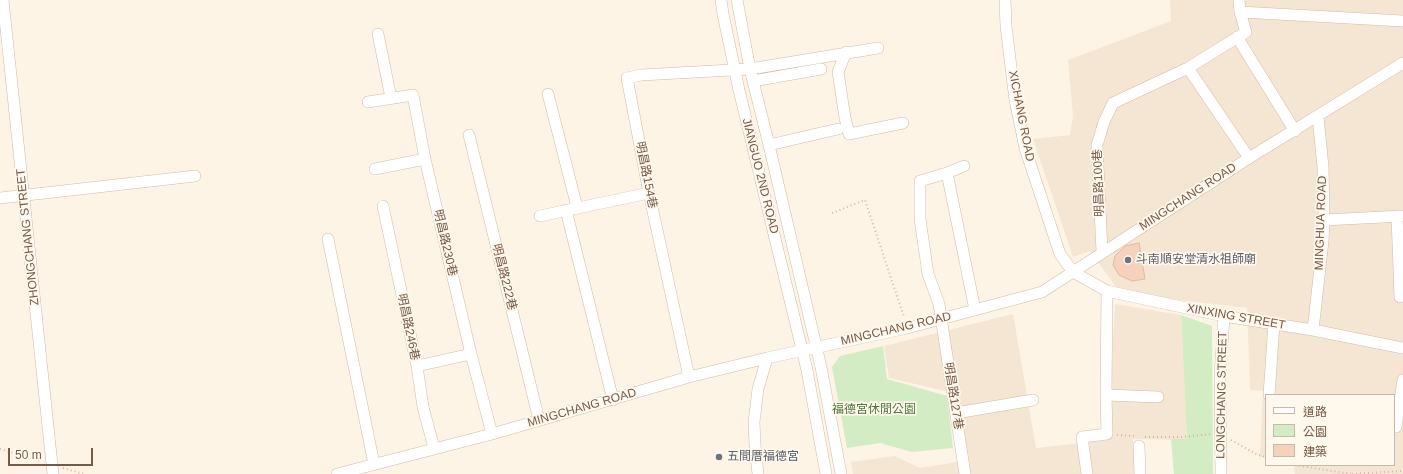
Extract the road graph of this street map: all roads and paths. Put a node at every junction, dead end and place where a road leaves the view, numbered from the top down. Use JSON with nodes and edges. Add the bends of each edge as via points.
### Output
{"nodes":[{"id":1,"x":3,"y":0,"type":"edge"},
{"id":2,"x":721,"y":0,"type":"edge"},
{"id":3,"x":737,"y":0,"type":"edge"},
{"id":4,"x":1004,"y":0,"type":"edge"},
{"id":5,"x":1239,"y":0,"type":"edge"},
{"id":6,"x":1240,"y":12,"type":"junction"},
{"id":7,"x":1403,"y":21,"type":"edge"},
{"id":8,"x":378,"y":34,"type":"dead end"},
{"id":9,"x":1237,"y":37,"type":"junction"},
{"id":10,"x":878,"y":48,"type":"dead end"},
{"id":11,"x":846,"y":52,"type":"junction"},
{"id":12,"x":1403,"y":63,"type":"edge"},
{"id":13,"x":1188,"y":68,"type":"junction"},
{"id":14,"x":735,"y":69,"type":"junction"},
{"id":15,"x":750,"y":69,"type":"junction"},
{"id":16,"x":821,"y":69,"type":"dead end"},
{"id":17,"x":753,"y":81,"type":"junction"},
{"id":18,"x":548,"y":94,"type":"dead end"},
{"id":19,"x":391,"y":98,"type":"junction"},
{"id":20,"x":368,"y":102,"type":"dead end"},
{"id":21,"x":1318,"y":117,"type":"junction"},
{"id":22,"x":904,"y":123,"type":"dead end"},
{"id":23,"x":838,"y":129,"type":"dead end"},
{"id":24,"x":1295,"y":131,"type":"junction"},
{"id":25,"x":469,"y":135,"type":"dead end"},
{"id":26,"x":769,"y":145,"type":"junction"},
{"id":27,"x":1249,"y":158,"type":"junction"},
{"id":28,"x":426,"y":159,"type":"junction"},
{"id":29,"x":964,"y":166,"type":"dead end"},
{"id":30,"x":375,"y":169,"type":"dead end"},
{"id":31,"x":947,"y":172,"type":"junction"},
{"id":32,"x":195,"y":176,"type":"dead end"},
{"id":33,"x":649,"y":192,"type":"junction"},
{"id":34,"x":24,"y":196,"type":"junction"},
{"id":35,"x":0,"y":198,"type":"edge"},
{"id":36,"x":383,"y":206,"type":"dead end"},
{"id":37,"x":577,"y":207,"type":"junction"},
{"id":38,"x":566,"y":210,"type":"junction"},
{"id":39,"x":832,"y":213,"type":"dead end"},
{"id":40,"x":540,"y":216,"type":"dead end"},
{"id":41,"x":1400,"y":216,"type":"edge"},
{"id":42,"x":1324,"y":220,"type":"junction"},
{"id":43,"x":328,"y":239,"type":"dead end"},
{"id":44,"x":1102,"y":252,"type":"junction"},
{"id":45,"x":1073,"y":272,"type":"junction"},
{"id":46,"x":1107,"y":291,"type":"junction"},
{"id":47,"x":1400,"y":297,"type":"dead end"},
{"id":48,"x":975,"y":310,"type":"junction"},
{"id":49,"x":1224,"y":316,"type":"junction"},
{"id":50,"x":941,"y":319,"type":"junction"},
{"id":51,"x":1274,"y":324,"type":"junction"},
{"id":52,"x":907,"y":328,"type":"junction"},
{"id":53,"x":1313,"y":330,"type":"junction"},
{"id":54,"x":817,"y":348,"type":"junction"},
{"id":55,"x":1403,"y":348,"type":"edge"},
{"id":56,"x":802,"y":351,"type":"junction"},
{"id":57,"x":472,"y":354,"type":"junction"},
{"id":58,"x":767,"y":358,"type":"junction"},
{"id":59,"x":417,"y":366,"type":"junction"},
{"id":60,"x":689,"y":377,"type":"junction"},
{"id":61,"x":1403,"y":380,"type":"edge"},
{"id":62,"x":1269,"y":394,"type":"edge"},
{"id":63,"x":1106,"y":395,"type":"junction"},
{"id":64,"x":1158,"y":397,"type":"dead end"},
{"id":65,"x":613,"y":400,"type":"junction"},
{"id":66,"x":1033,"y":400,"type":"dead end"},
{"id":67,"x":956,"y":413,"type":"junction"},
{"id":68,"x":540,"y":420,"type":"junction"},
{"id":69,"x":1395,"y":427,"type":"edge"},
{"id":70,"x":1220,"y":433,"type":"junction"},
{"id":71,"x":492,"y":434,"type":"junction"},
{"id":72,"x":1107,"y":434,"type":"junction"},
{"id":73,"x":1145,"y":437,"type":"dead end"},
{"id":74,"x":1138,"y":441,"type":"joint"},
{"id":75,"x":434,"y":448,"type":"junction"},
{"id":76,"x":1265,"y":457,"type":"edge"},
{"id":77,"x":374,"y":464,"type":"junction"},
{"id":78,"x":1301,"y":466,"type":"edge"},
{"id":79,"x":1403,"y":471,"type":"edge"},
{"id":80,"x":53,"y":474,"type":"edge"},
{"id":81,"x":338,"y":474,"type":"edge"},
{"id":82,"x":758,"y":474,"type":"edge"},
{"id":83,"x":826,"y":474,"type":"edge"},
{"id":84,"x":841,"y":474,"type":"edge"},
{"id":85,"x":965,"y":474,"type":"edge"},
{"id":86,"x":1087,"y":474,"type":"edge"},
{"id":87,"x":1140,"y":474,"type":"edge"},
{"id":88,"x":1221,"y":474,"type":"edge"},
{"id":89,"x":1351,"y":474,"type":"edge"}],
"edges":[{"from":1,"to":34,"type":"street","name":"ZHONGCHANG STREET"},
{"from":2,"to":14,"type":"street","name":"JIANGUO 2ND ROAD"},
{"from":3,"to":15,"type":"street","name":"JIANGUO 2ND ROAD"},
{"from":4,"to":45,"type":"street","name":"XICHANG ROAD","via":[[1015,100],[1025,148],[1060,254]]},
{"from":5,"to":6,"type":"street"},
{"from":6,"to":7,"type":"street"},
{"from":6,"to":9,"type":"street","via":[[1246,32]]},
{"from":8,"to":19,"type":"street"},
{"from":9,"to":13,"type":"street","name":"明昌路100巷"},
{"from":9,"to":24,"type":"street"},
{"from":10,"to":11,"type":"street"},
{"from":11,"to":15,"type":"street"},
{"from":11,"to":22,"type":"street","via":[[838,72],[849,134]]},
{"from":12,"to":21,"type":"street","name":"MINGCHANG ROAD"},
{"from":13,"to":27,"type":"street"},
{"from":13,"to":44,"type":"street","name":"明昌路100巷","via":[[1113,103],[1110,109],[1097,145]]},
{"from":14,"to":15,"type":"street"},
{"from":14,"to":33,"type":"street","name":"明昌路154巷","via":[[627,78]]},
{"from":14,"to":56,"type":"street","name":"JIANGUO 2ND ROAD"},
{"from":15,"to":17,"type":"street","name":"JIANGUO 2ND ROAD"},
{"from":16,"to":17,"type":"street"},
{"from":17,"to":26,"type":"street","name":"JIANGUO 2ND ROAD"},
{"from":18,"to":37,"type":"street"},
{"from":19,"to":20,"type":"street","name":"明昌路230巷"},
{"from":19,"to":28,"type":"street","name":"明昌路230巷","via":[[413,95]]},
{"from":21,"to":24,"type":"street","name":"MINGCHANG ROAD"},
{"from":21,"to":42,"type":"street","name":"MINGHUA ROAD","via":[[1323,167]]},
{"from":23,"to":26,"type":"street"},
{"from":24,"to":27,"type":"street","name":"MINGCHANG ROAD"},
{"from":25,"to":68,"type":"street","name":"明昌路222巷"},
{"from":26,"to":54,"type":"street","name":"JIANGUO 2ND ROAD"},
{"from":27,"to":44,"type":"street","name":"MINGCHANG ROAD"},
{"from":28,"to":30,"type":"street"},
{"from":28,"to":57,"type":"street","name":"明昌路230巷"},
{"from":29,"to":31,"type":"street"},
{"from":31,"to":48,"type":"street"},
{"from":31,"to":50,"type":"street","name":"明昌路127巷","via":[[920,181],[920,220],[928,274],[939,304]]},
{"from":32,"to":34,"type":"street"},
{"from":33,"to":37,"type":"street"},
{"from":33,"to":60,"type":"street","name":"明昌路154巷"},
{"from":34,"to":35,"type":"street"},
{"from":34,"to":80,"type":"street","name":"ZHONGCHANG STREET"},
{"from":36,"to":59,"type":"street","name":"明昌路246巷"},
{"from":37,"to":38,"type":"street"},
{"from":38,"to":40,"type":"street"},
{"from":38,"to":65,"type":"street"},
{"from":39,"to":52,"type":"path","via":[[865,200]]},
{"from":41,"to":42,"type":"street"},
{"from":41,"to":47,"type":"street"},
{"from":42,"to":53,"type":"street","name":"MINGHUA ROAD"},
{"from":43,"to":77,"type":"street"},
{"from":44,"to":45,"type":"street","name":"MINGCHANG ROAD"},
{"from":45,"to":46,"type":"street","name":"XINXING STREET"},
{"from":45,"to":48,"type":"street","name":"MINGCHANG ROAD","via":[[1042,292]]},
{"from":46,"to":49,"type":"street","name":"XINXING STREET"},
{"from":46,"to":63,"type":"street"},
{"from":48,"to":50,"type":"street","name":"MINGCHANG ROAD"},
{"from":49,"to":51,"type":"street","name":"XINXING STREET"},
{"from":49,"to":70,"type":"street","name":"LONGCHANG STREET"},
{"from":50,"to":52,"type":"street","name":"MINGCHANG ROAD"},
{"from":50,"to":67,"type":"street","name":"明昌路127巷"},
{"from":51,"to":53,"type":"street","name":"XINXING STREET"},
{"from":51,"to":62,"type":"street"},
{"from":52,"to":54,"type":"street","name":"MINGCHANG ROAD"},
{"from":53,"to":55,"type":"street","name":"XINXING STREET"},
{"from":54,"to":56,"type":"street","name":"MINGCHANG ROAD"},
{"from":54,"to":84,"type":"street","name":"JIANGUO 2ND ROAD"},
{"from":56,"to":58,"type":"street","name":"MINGCHANG ROAD"},
{"from":56,"to":83,"type":"street","name":"JIANGUO 2ND ROAD"},
{"from":57,"to":59,"type":"street"},
{"from":57,"to":71,"type":"street","name":"明昌路230巷"},
{"from":58,"to":60,"type":"street","name":"MINGCHANG ROAD"},
{"from":58,"to":82,"type":"street","via":[[758,389],[754,422]]},
{"from":59,"to":75,"type":"street","name":"明昌路246巷","via":[[423,407]]},
{"from":60,"to":65,"type":"street","name":"MINGCHANG ROAD"},
{"from":61,"to":69,"type":"street"},
{"from":63,"to":64,"type":"street"},
{"from":63,"to":72,"type":"street"},
{"from":65,"to":68,"type":"street","name":"MINGCHANG ROAD"},
{"from":66,"to":67,"type":"street"},
{"from":67,"to":85,"type":"street","name":"明昌路127巷"},
{"from":68,"to":71,"type":"street","name":"MINGCHANG ROAD"},
{"from":70,"to":73,"type":"path"},
{"from":70,"to":76,"type":"path"},
{"from":70,"to":88,"type":"street","name":"LONGCHANG STREET"},
{"from":71,"to":75,"type":"street","name":"MINGCHANG ROAD"},
{"from":72,"to":74,"type":"path"},
{"from":72,"to":86,"type":"street","via":[[1082,437]]},
{"from":74,"to":87,"type":"street"},
{"from":75,"to":77,"type":"street","name":"MINGCHANG ROAD"},
{"from":77,"to":81,"type":"street","name":"MINGCHANG ROAD"},
{"from":78,"to":89,"type":"path"},
{"from":79,"to":89,"type":"path"}]}
